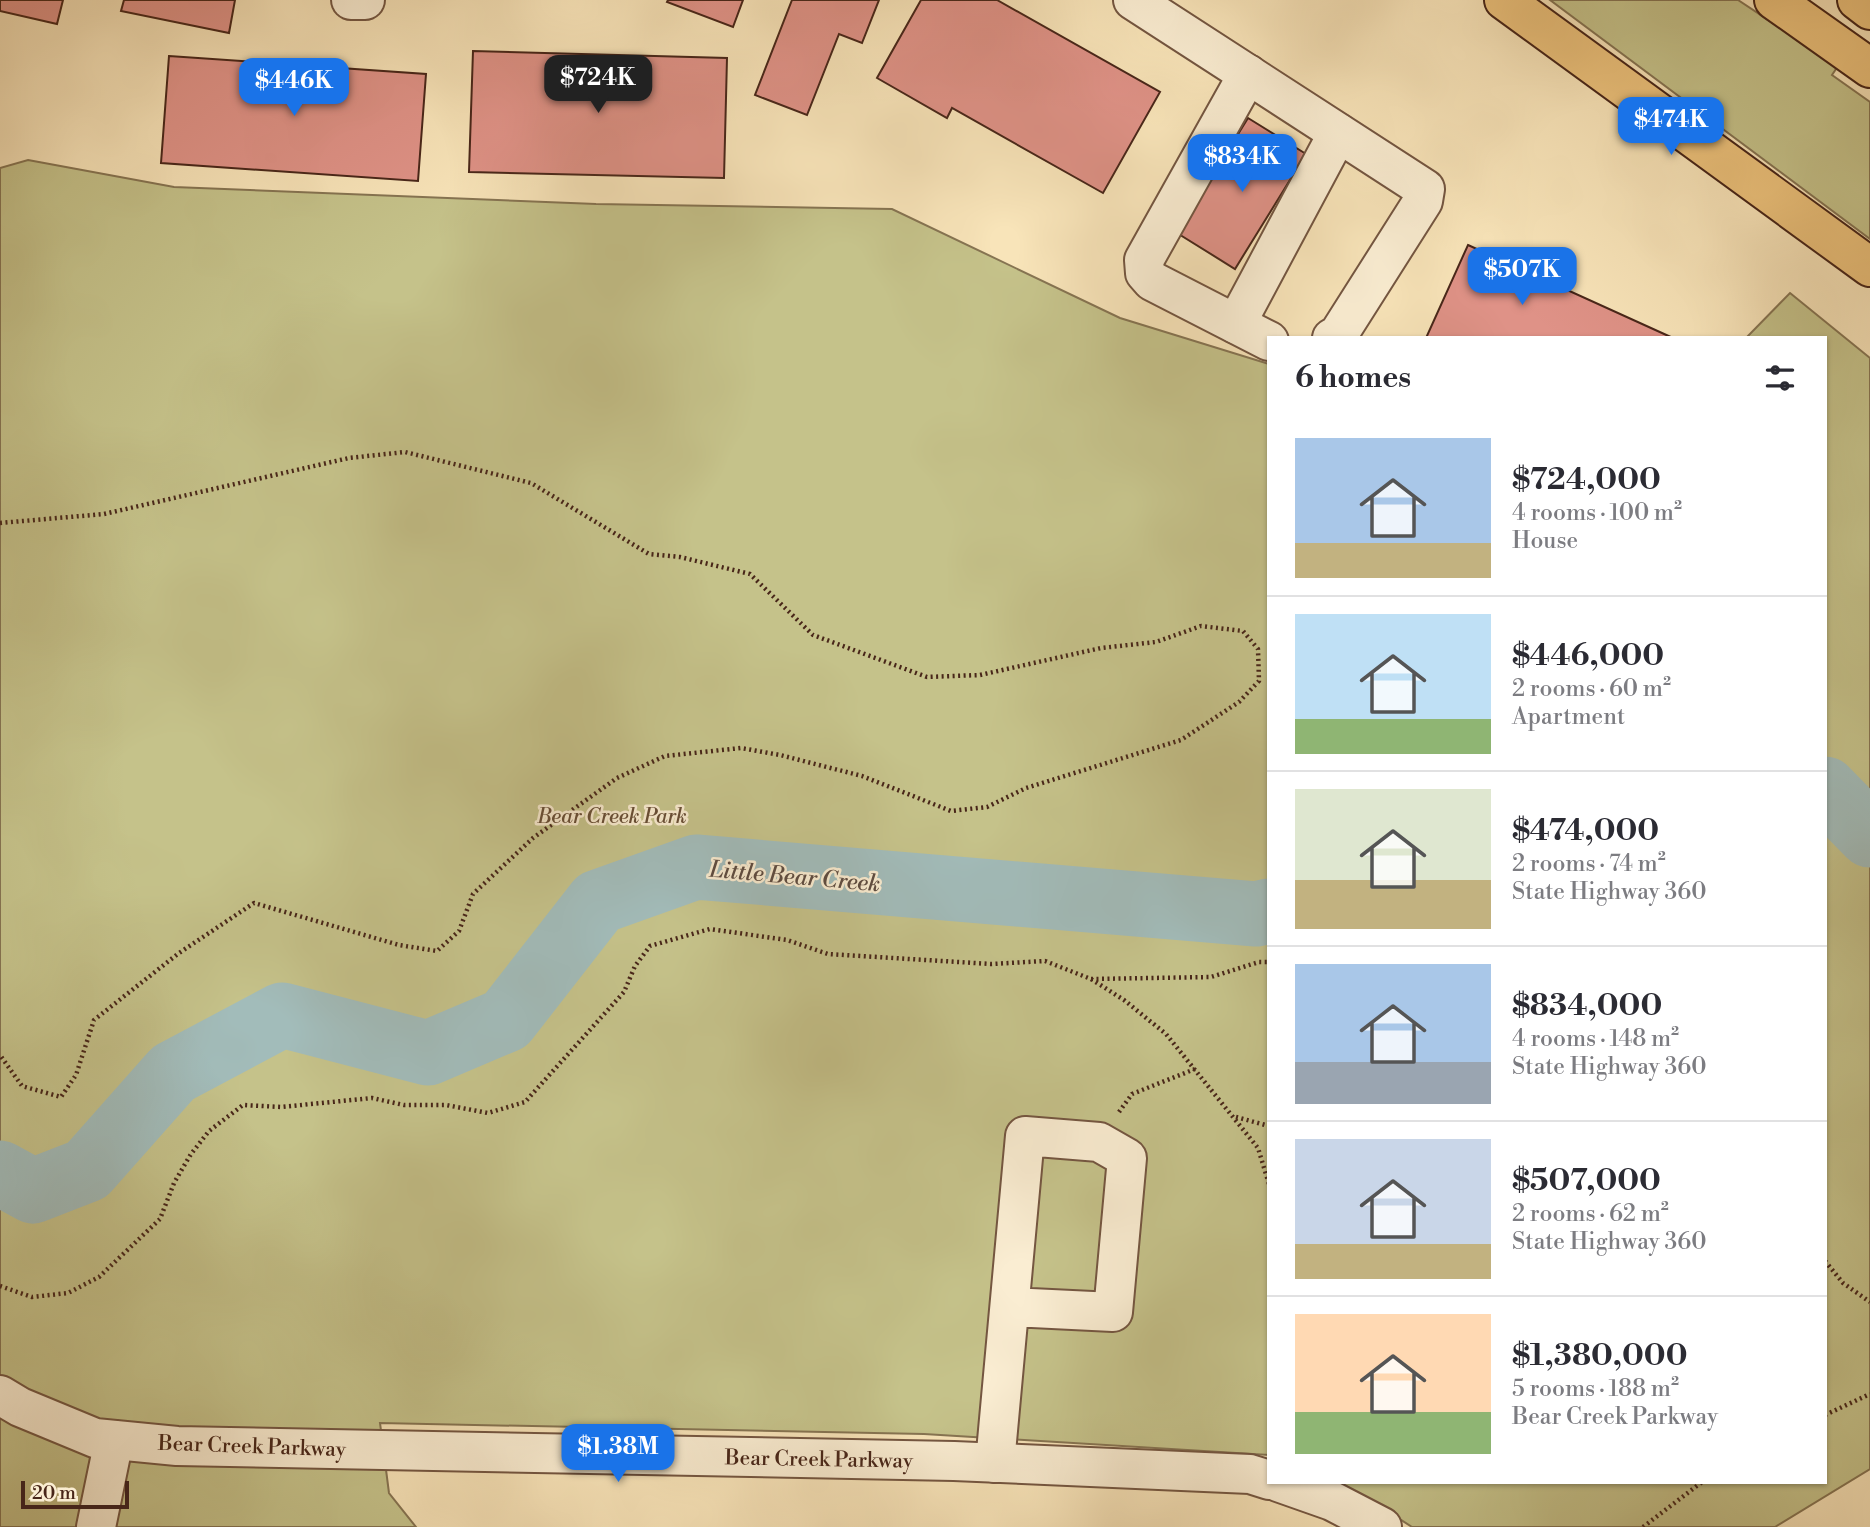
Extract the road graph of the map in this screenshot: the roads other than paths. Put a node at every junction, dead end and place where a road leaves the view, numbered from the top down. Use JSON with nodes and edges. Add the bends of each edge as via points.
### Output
{"nodes":[{"id":1,"x":351,"y":0,"type":"edge"},
{"id":2,"x":365,"y":0,"type":"edge"},
{"id":3,"x":1133,"y":0,"type":"edge"},
{"id":4,"x":1504,"y":0,"type":"edge"},
{"id":5,"x":1774,"y":0,"type":"edge"},
{"id":6,"x":1857,"y":0,"type":"edge"},
{"id":7,"x":1870,"y":10,"type":"edge"},
{"id":8,"x":1870,"y":68,"type":"edge"},
{"id":9,"x":1248,"y":74,"type":"junction"},
{"id":10,"x":1338,"y":133,"type":"junction"},
{"id":11,"x":1870,"y":267,"type":"edge"},
{"id":12,"x":1252,"y":332,"type":"edge"},
{"id":13,"x":1336,"y":336,"type":"edge"},
{"id":14,"x":1011,"y":1307,"type":"junction"},
{"id":15,"x":0,"y":1395,"type":"edge"},
{"id":16,"x":114,"y":1440,"type":"junction"},
{"id":17,"x":995,"y":1463,"type":"junction"},
{"id":18,"x":1267,"y":1479,"type":"edge"},
{"id":19,"x":1284,"y":1484,"type":"edge"},
{"id":20,"x":96,"y":1527,"type":"edge"},
{"id":21,"x":1382,"y":1527,"type":"edge"}],
"edges":[{"from":1,"to":2,"type":"street"},
{"from":3,"to":9,"type":"street"},
{"from":4,"to":11,"type":"main road"},
{"from":5,"to":8,"type":"main road"},
{"from":6,"to":7,"type":"main road"},
{"from":9,"to":10,"type":"street"},
{"from":9,"to":12,"type":"street","via":[[1144,260],[1152,282]]},
{"from":10,"to":12,"type":"street"},
{"from":10,"to":13,"type":"street","via":[[1425,189],[1423,201]]},
{"from":14,"to":14,"type":"street","via":[[1025,1136],[1099,1142],[1127,1158],[1113,1312]]},
{"from":14,"to":17,"type":"street"},
{"from":15,"to":16,"type":"street","name":"Bear Creek Parkway","via":[[95,1438]]},
{"from":16,"to":17,"type":"street","name":"Bear Creek Parkway","via":[[177,1446]]},
{"from":16,"to":20,"type":"street"},
{"from":17,"to":18,"type":"street","name":"Bear Creek Parkway","via":[[1250,1474]]},
{"from":19,"to":21,"type":"street","via":[[1332,1500]]}]}
